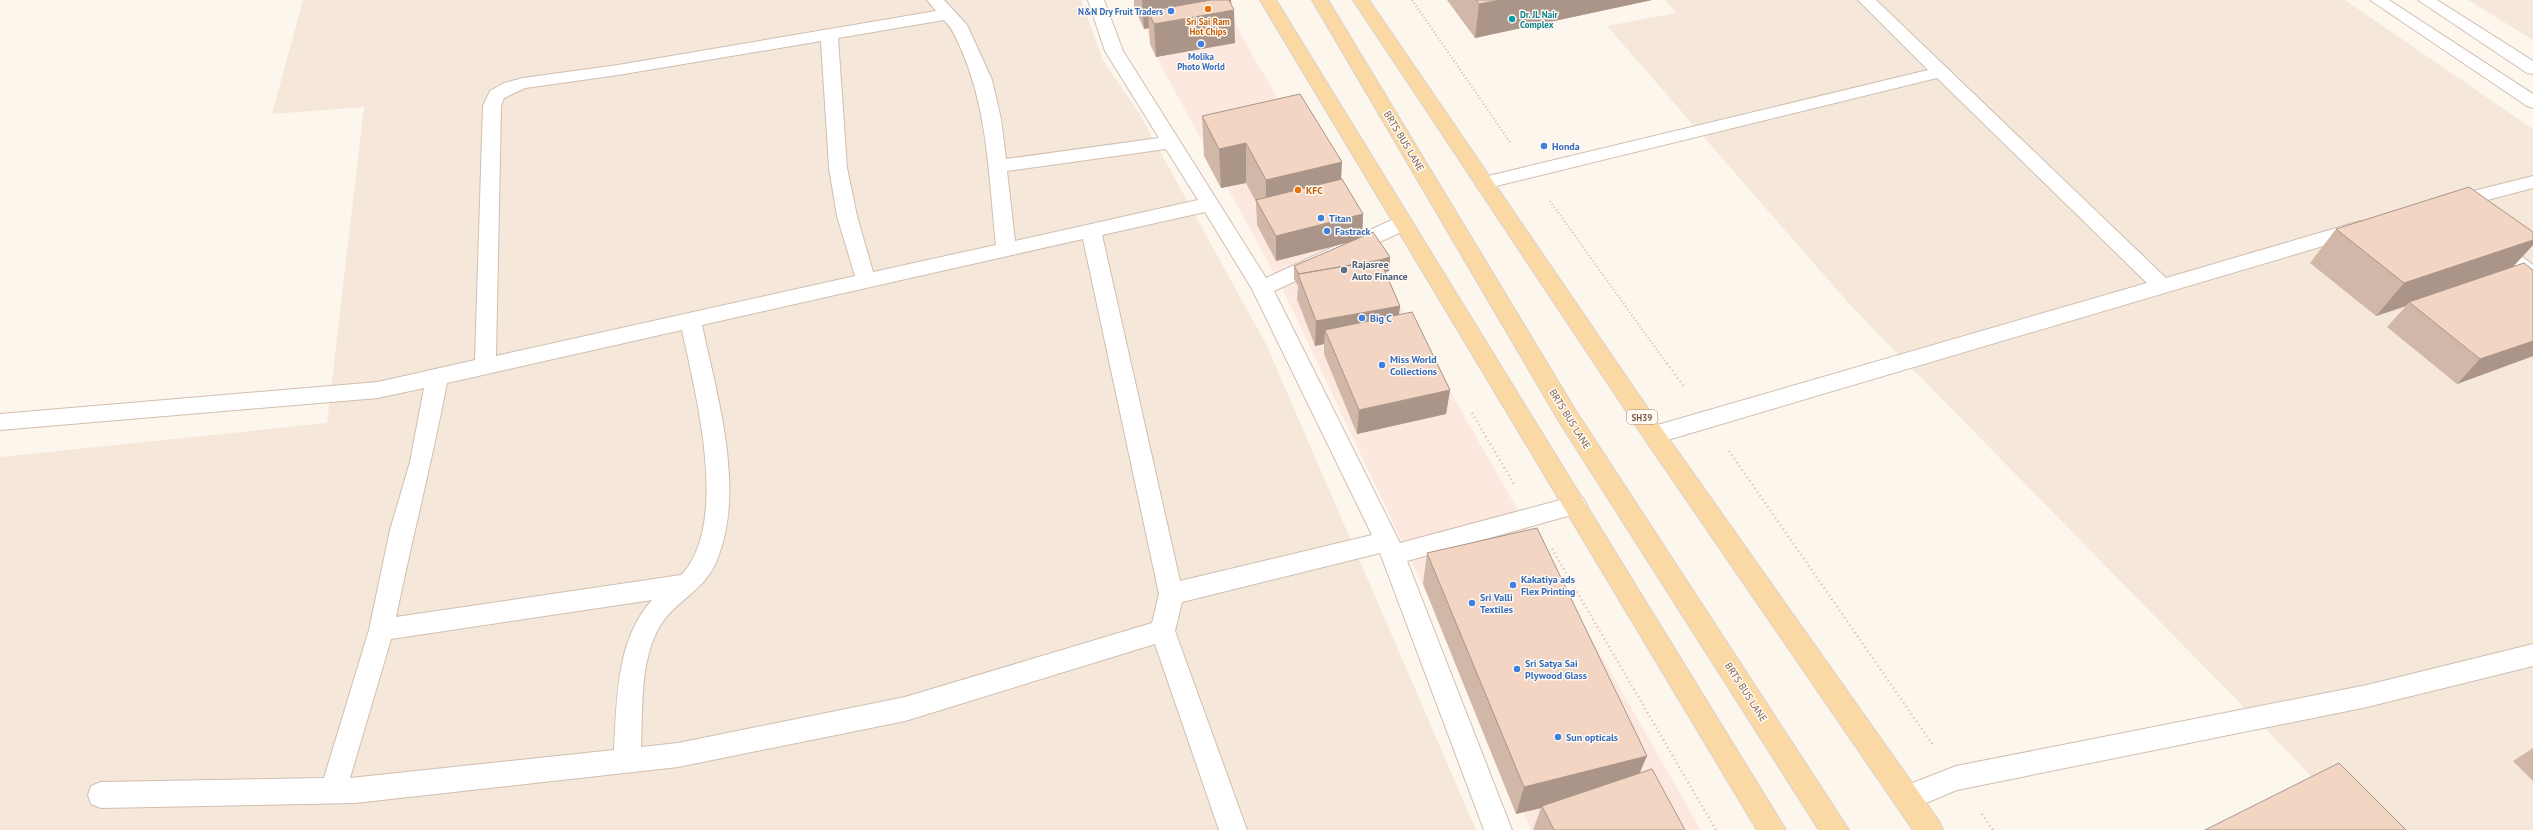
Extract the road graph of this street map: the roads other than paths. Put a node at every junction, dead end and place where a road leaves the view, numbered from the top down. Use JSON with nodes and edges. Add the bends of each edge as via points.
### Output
{"nodes":[{"id":1,"x":935,"y":0,"type":"edge"},
{"id":2,"x":1096,"y":0,"type":"edge"},
{"id":3,"x":1268,"y":0,"type":"edge"},
{"id":4,"x":1320,"y":0,"type":"edge"},
{"id":5,"x":1361,"y":0,"type":"edge"},
{"id":6,"x":1866,"y":0,"type":"edge"},
{"id":7,"x":2378,"y":0,"type":"edge"},
{"id":8,"x":2426,"y":0,"type":"edge"},
{"id":9,"x":948,"y":14,"type":"junction"},
{"id":10,"x":830,"y":34,"type":"junction"},
{"id":11,"x":2533,"y":69,"type":"edge"},
{"id":12,"x":1940,"y":72,"type":"junction"},
{"id":13,"x":2533,"y":102,"type":"edge"},
{"id":14,"x":1172,"y":142,"type":"junction"},
{"id":15,"x":998,"y":166,"type":"junction"},
{"id":16,"x":2533,"y":182,"type":"edge"},
{"id":17,"x":1484,"y":183,"type":"junction"},
{"id":18,"x":1210,"y":204,"type":"junction"},
{"id":19,"x":2459,"y":220,"type":"edge"},
{"id":20,"x":2380,"y":222,"type":"edge"},
{"id":21,"x":1404,"y":223,"type":"junction"},
{"id":22,"x":1091,"y":231,"type":"junction"},
{"id":23,"x":2477,"y":234,"type":"edge"},
{"id":24,"x":1006,"y":249,"type":"junction"},
{"id":25,"x":2533,"y":275,"type":"edge"},
{"id":26,"x":866,"y":281,"type":"junction"},
{"id":27,"x":2161,"y":285,"type":"junction"},
{"id":28,"x":1262,"y":288,"type":"junction"},
{"id":29,"x":690,"y":320,"type":"junction"},
{"id":30,"x":485,"y":366,"type":"junction"},
{"id":31,"x":437,"y":377,"type":"junction"},
{"id":32,"x":0,"y":422,"type":"edge"},
{"id":33,"x":1654,"y":435,"type":"junction"},
{"id":34,"x":1575,"y":505,"type":"junction"},
{"id":35,"x":1390,"y":548,"type":"junction"},
{"id":36,"x":689,"y":584,"type":"junction"},
{"id":37,"x":1171,"y":594,"type":"junction"},
{"id":38,"x":381,"y":630,"type":"junction"},
{"id":39,"x":1163,"y":632,"type":"junction"},
{"id":40,"x":2533,"y":655,"type":"edge"},
{"id":41,"x":627,"y":761,"type":"junction"},
{"id":42,"x":333,"y":791,"type":"junction"},
{"id":43,"x":101,"y":795,"type":"dead end"},
{"id":44,"x":1907,"y":798,"type":"junction"},
{"id":45,"x":1233,"y":830,"type":"edge"},
{"id":46,"x":1498,"y":830,"type":"edge"},
{"id":47,"x":1772,"y":830,"type":"edge"},
{"id":48,"x":1834,"y":830,"type":"edge"},
{"id":49,"x":1929,"y":830,"type":"edge"}],
"edges":[{"from":1,"to":9,"type":"street"},
{"from":2,"to":14,"type":"street","via":[[1114,52]]},
{"from":3,"to":21,"type":"main road"},
{"from":4,"to":48,"type":"main road","name":"BRTS BUS LANE","via":[[1568,417]]},
{"from":5,"to":17,"type":"main road","number":"SH39"},
{"from":6,"to":12,"type":"street"},
{"from":7,"to":13,"type":"street"},
{"from":8,"to":11,"type":"street"},
{"from":9,"to":10,"type":"street"},
{"from":9,"to":15,"type":"street","via":[[959,25],[983,80],[992,119]]},
{"from":10,"to":26,"type":"street","via":[[838,168],[847,216]]},
{"from":10,"to":30,"type":"street","via":[[618,70],[523,83],[496,95],[492,106]]},
{"from":12,"to":17,"type":"street"},
{"from":12,"to":27,"type":"street"},
{"from":14,"to":15,"type":"street"},
{"from":14,"to":18,"type":"street"},
{"from":15,"to":24,"type":"street"},
{"from":16,"to":19,"type":"street","via":[[2436,207]]},
{"from":17,"to":33,"type":"main road","number":"SH39"},
{"from":18,"to":22,"type":"street"},
{"from":18,"to":28,"type":"street"},
{"from":20,"to":27,"type":"street"},
{"from":21,"to":28,"type":"street"},
{"from":21,"to":34,"type":"main road"},
{"from":22,"to":24,"type":"street"},
{"from":22,"to":37,"type":"street"},
{"from":23,"to":25,"type":"street"},
{"from":24,"to":26,"type":"street"},
{"from":26,"to":29,"type":"street"},
{"from":27,"to":33,"type":"street"},
{"from":28,"to":35,"type":"street"},
{"from":29,"to":30,"type":"street"},
{"from":29,"to":36,"type":"street","via":[[718,464],[717,502],[711,547],[699,574]]},
{"from":30,"to":31,"type":"street"},
{"from":31,"to":32,"type":"street","via":[[378,390]]},
{"from":31,"to":38,"type":"street","via":[[422,462],[402,530]]},
{"from":33,"to":44,"type":"main road","number":"SH39"},
{"from":34,"to":35,"type":"street"},
{"from":34,"to":47,"type":"main road"},
{"from":35,"to":37,"type":"street"},
{"from":35,"to":46,"type":"street"},
{"from":36,"to":38,"type":"street"},
{"from":36,"to":41,"type":"street","via":[[655,613],[643,634],[633,678]]},
{"from":37,"to":39,"type":"street"},
{"from":38,"to":42,"type":"street"},
{"from":39,"to":41,"type":"street","via":[[905,709],[678,754]]},
{"from":39,"to":45,"type":"street"},
{"from":40,"to":44,"type":"street","via":[[2367,696],[1956,778]]},
{"from":41,"to":42,"type":"street"},
{"from":42,"to":43,"type":"street"},
{"from":44,"to":49,"type":"main road","number":"SH39"}]}
